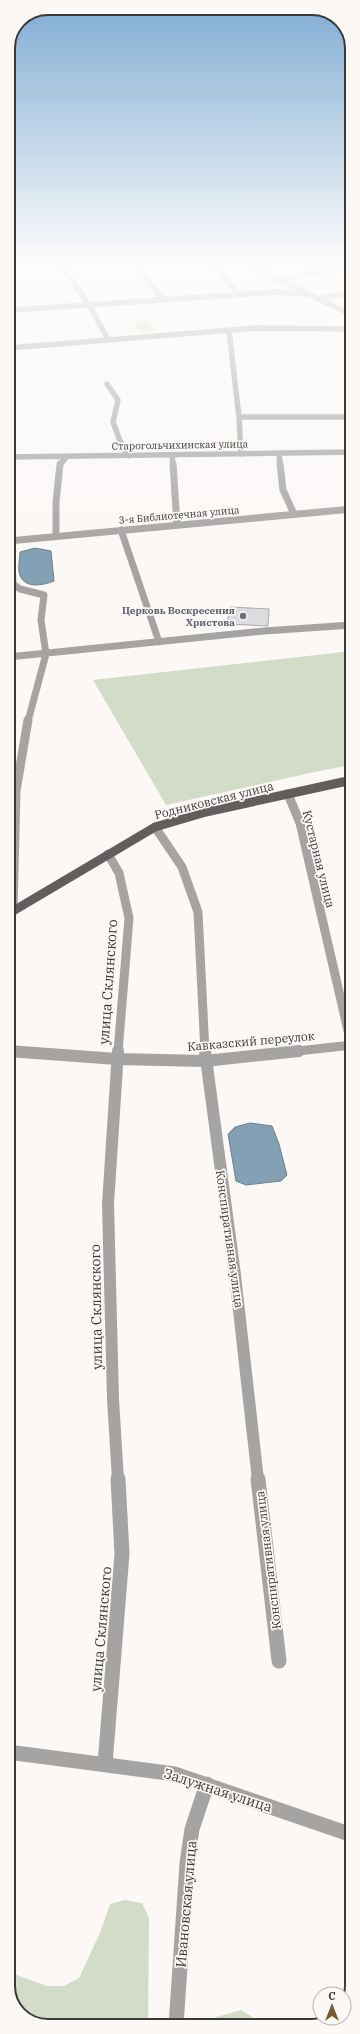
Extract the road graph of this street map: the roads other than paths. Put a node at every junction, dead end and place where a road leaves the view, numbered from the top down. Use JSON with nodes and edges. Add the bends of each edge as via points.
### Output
{"nodes":[{"id":1,"x":232,"y":361,"type":"edge"},
{"id":2,"x":107,"y":384,"type":"dead end"},
{"id":3,"x":239,"y":417,"type":"junction"},
{"id":4,"x":345,"y":418,"type":"edge"},
{"id":5,"x":345,"y":452,"type":"edge"},
{"id":6,"x":279,"y":453,"type":"junction"},
{"id":7,"x":240,"y":454,"type":"junction"},
{"id":8,"x":172,"y":455,"type":"junction"},
{"id":9,"x":129,"y":456,"type":"junction"},
{"id":10,"x":15,"y":457,"type":"edge"},
{"id":11,"x":66,"y":457,"type":"junction"},
{"id":12,"x":345,"y":510,"type":"edge"},
{"id":13,"x":294,"y":514,"type":"junction"},
{"id":14,"x":177,"y":525,"type":"junction"},
{"id":15,"x":122,"y":530,"type":"junction"},
{"id":16,"x":56,"y":536,"type":"junction"},
{"id":17,"x":15,"y":540,"type":"edge"},
{"id":18,"x":15,"y":585,"type":"edge"},
{"id":19,"x":345,"y":625,"type":"edge"},
{"id":20,"x":159,"y":642,"type":"junction"},
{"id":21,"x":46,"y":654,"type":"junction"},
{"id":22,"x":15,"y":656,"type":"edge"},
{"id":23,"x":15,"y":777,"type":"edge"},
{"id":24,"x":345,"y":782,"type":"edge"},
{"id":25,"x":288,"y":794,"type":"junction"},
{"id":26,"x":155,"y":827,"type":"junction"},
{"id":27,"x":108,"y":854,"type":"junction"},
{"id":28,"x":15,"y":910,"type":"edge"},
{"id":29,"x":345,"y":1016,"type":"edge"},
{"id":30,"x":345,"y":1047,"type":"edge"},
{"id":31,"x":15,"y":1052,"type":"edge"},
{"id":32,"x":117,"y":1059,"type":"junction"},
{"id":33,"x":205,"y":1060,"type":"junction"},
{"id":34,"x":279,"y":1661,"type":"dead end"},
{"id":35,"x":15,"y":1753,"type":"edge"},
{"id":36,"x":105,"y":1764,"type":"junction"},
{"id":37,"x":207,"y":1784,"type":"junction"},
{"id":38,"x":345,"y":1833,"type":"edge"},
{"id":39,"x":176,"y":2019,"type":"edge"}],
"edges":[{"from":1,"to":3,"type":"street"},
{"from":2,"to":9,"type":"street","via":[[118,400],[113,422],[120,442]]},
{"from":3,"to":4,"type":"street"},
{"from":3,"to":7,"type":"street"},
{"from":5,"to":6,"type":"street","name":"Старогольчихинская улица"},
{"from":6,"to":7,"type":"street","name":"Старогольчихинская улица"},
{"from":6,"to":13,"type":"street","via":[[283,490]]},
{"from":7,"to":8,"type":"street","name":"Старогольчихинская улица"},
{"from":8,"to":9,"type":"street","name":"Старогольчихинская улица"},
{"from":8,"to":14,"type":"street"},
{"from":9,"to":11,"type":"street","name":"Старогольчихинская улица"},
{"from":10,"to":11,"type":"street","name":"Старогольчихинская улица"},
{"from":11,"to":16,"type":"street","via":[[60,463]]},
{"from":12,"to":13,"type":"street","name":"3-я Библиотечная улица"},
{"from":13,"to":14,"type":"street","name":"3-я Библиотечная улица"},
{"from":14,"to":15,"type":"street","name":"3-я Библиотечная улица"},
{"from":15,"to":16,"type":"street","name":"3-я Библиотечная улица"},
{"from":15,"to":20,"type":"street"},
{"from":16,"to":17,"type":"street","name":"3-я Библиотечная улица"},
{"from":18,"to":21,"type":"street","via":[[45,597],[40,620]]},
{"from":19,"to":20,"type":"street"},
{"from":20,"to":21,"type":"street"},
{"from":21,"to":22,"type":"street"},
{"from":21,"to":23,"type":"street"},
{"from":24,"to":25,"type":"main road","name":"Родниковская улица"},
{"from":25,"to":26,"type":"main road","name":"Родниковская улица","via":[[206,812]]},
{"from":25,"to":29,"type":"street","name":"Кустарная улица","via":[[300,824]]},
{"from":26,"to":27,"type":"main road","name":"Родниковская улица"},
{"from":26,"to":33,"type":"street","name":"Конспиративная улица","via":[[182,867],[198,912]]},
{"from":27,"to":28,"type":"main road","name":"Родниковская улица"},
{"from":27,"to":32,"type":"street","name":"улица Склянского","via":[[119,873],[129,918]]},
{"from":30,"to":33,"type":"street","name":"Кавказский переулок"},
{"from":31,"to":32,"type":"street","name":"Кавказский переулок"},
{"from":32,"to":33,"type":"street","name":"Кавказский переулок"},
{"from":32,"to":36,"type":"street","name":"улица Склянского","via":[[108,1204],[113,1399],[122,1554]]},
{"from":33,"to":34,"type":"street","name":"Конспиративная улица","via":[[235,1275]]},
{"from":35,"to":36,"type":"street","name":"Залужная улица"},
{"from":36,"to":37,"type":"street","name":"Залужная улица","via":[[175,1774]]},
{"from":37,"to":38,"type":"street","name":"Залужная улица"},
{"from":37,"to":39,"type":"street","name":"Ивановская улица","via":[[192,1829],[187,1863]]}]}
